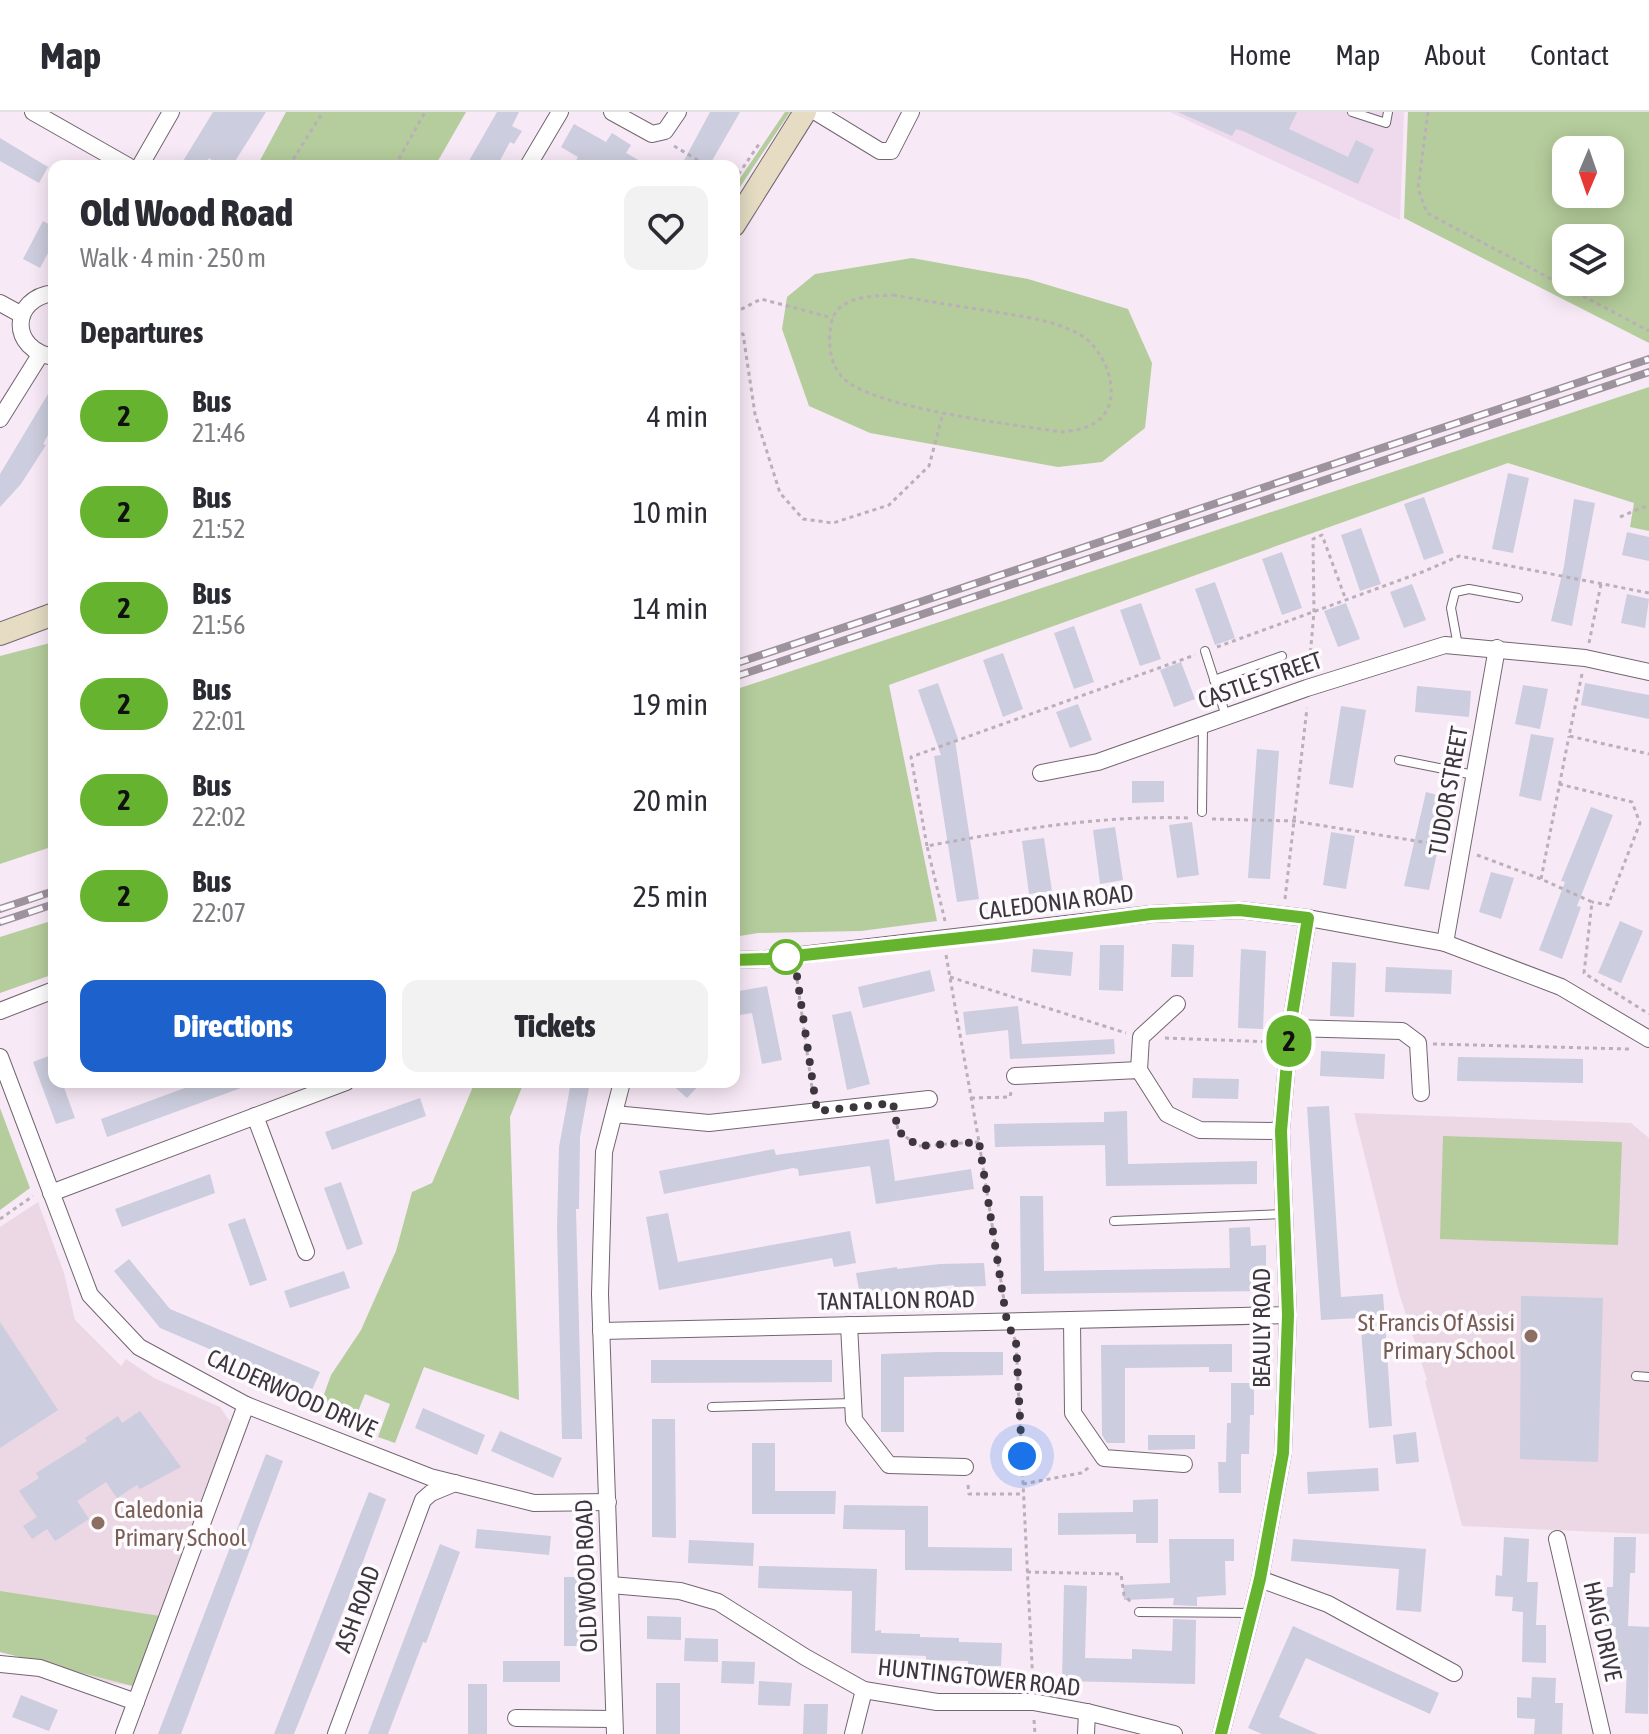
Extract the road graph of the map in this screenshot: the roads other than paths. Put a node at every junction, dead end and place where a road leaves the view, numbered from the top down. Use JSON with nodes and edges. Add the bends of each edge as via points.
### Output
{"nodes":[{"id":1,"x":33,"y":112,"type":"edge"},
{"id":2,"x":171,"y":112,"type":"edge"},
{"id":3,"x":560,"y":112,"type":"edge"},
{"id":4,"x":612,"y":112,"type":"edge"},
{"id":5,"x":678,"y":112,"type":"edge"},
{"id":6,"x":805,"y":112,"type":"edge"},
{"id":7,"x":816,"y":112,"type":"edge"},
{"id":8,"x":911,"y":112,"type":"edge"},
{"id":9,"x":1352,"y":112,"type":"edge"},
{"id":10,"x":1388,"y":112,"type":"edge"},
{"id":11,"x":117,"y":160,"type":"edge"},
{"id":12,"x":143,"y":160,"type":"edge"},
{"id":13,"x":532,"y":160,"type":"edge"},
{"id":14,"x":740,"y":215,"type":"edge"},
{"id":15,"x":48,"y":294,"type":"edge"},
{"id":16,"x":0,"y":303,"type":"edge"},
{"id":17,"x":22,"y":315,"type":"junction"},
{"id":18,"x":47,"y":356,"type":"edge"},
{"id":19,"x":0,"y":419,"type":"edge"},
{"id":20,"x":1518,"y":598,"type":"dead end"},
{"id":21,"x":48,"y":616,"type":"edge"},
{"id":22,"x":0,"y":634,"type":"edge"},
{"id":23,"x":1458,"y":646,"type":"junction"},
{"id":24,"x":1497,"y":648,"type":"junction"},
{"id":25,"x":1205,"y":651,"type":"road end"},
{"id":26,"x":1282,"y":656,"type":"dead end"},
{"id":27,"x":1649,"y":672,"type":"edge"},
{"id":28,"x":1214,"y":680,"type":"junction"},
{"id":29,"x":1226,"y":716,"type":"junction"},
{"id":30,"x":1203,"y":725,"type":"junction"},
{"id":31,"x":1399,"y":760,"type":"dead end"},
{"id":32,"x":1041,"y":773,"type":"dead end"},
{"id":33,"x":1475,"y":775,"type":"junction"},
{"id":34,"x":1203,"y":815,"type":"road end"},
{"id":35,"x":1308,"y":918,"type":"junction"},
{"id":36,"x":1445,"y":943,"type":"junction"},
{"id":37,"x":740,"y":960,"type":"edge"},
{"id":38,"x":48,"y":992,"type":"edge"},
{"id":39,"x":1177,"y":1004,"type":"dead end"},
{"id":40,"x":0,"y":1011,"type":"edge"},
{"id":41,"x":1290,"y":1035,"type":"junction"},
{"id":42,"x":1649,"y":1039,"type":"edge"},
{"id":43,"x":0,"y":1057,"type":"edge"},
{"id":44,"x":1139,"y":1070,"type":"junction"},
{"id":45,"x":1015,"y":1076,"type":"road end"},
{"id":46,"x":330,"y":1088,"type":"edge"},
{"id":47,"x":620,"y":1088,"type":"edge"},
{"id":48,"x":1421,"y":1093,"type":"dead end"},
{"id":49,"x":929,"y":1099,"type":"dead end"},
{"id":50,"x":614,"y":1114,"type":"junction"},
{"id":51,"x":255,"y":1116,"type":"junction"},
{"id":52,"x":1281,"y":1131,"type":"junction"},
{"id":53,"x":51,"y":1193,"type":"junction"},
{"id":54,"x":1284,"y":1214,"type":"junction"},
{"id":55,"x":1114,"y":1221,"type":"dead end"},
{"id":56,"x":306,"y":1252,"type":"dead end"},
{"id":57,"x":1288,"y":1315,"type":"junction"},
{"id":58,"x":1072,"y":1320,"type":"junction"},
{"id":59,"x":849,"y":1325,"type":"junction"},
{"id":60,"x":601,"y":1331,"type":"junction"},
{"id":61,"x":1636,"y":1376,"type":"dead end"},
{"id":62,"x":1649,"y":1377,"type":"edge"},
{"id":63,"x":853,"y":1403,"type":"junction"},
{"id":64,"x":246,"y":1405,"type":"junction"},
{"id":65,"x":712,"y":1407,"type":"dead end"},
{"id":66,"x":1184,"y":1464,"type":"dead end"},
{"id":67,"x":965,"y":1467,"type":"road end"},
{"id":68,"x":409,"y":1468,"type":"junction"},
{"id":69,"x":455,"y":1483,"type":"junction"},
{"id":70,"x":423,"y":1500,"type":"junction"},
{"id":71,"x":608,"y":1502,"type":"junction"},
{"id":72,"x":1557,"y":1539,"type":"dead end"},
{"id":73,"x":1260,"y":1579,"type":"junction"},
{"id":74,"x":611,"y":1585,"type":"junction"},
{"id":75,"x":1139,"y":1612,"type":"road end"},
{"id":76,"x":1252,"y":1613,"type":"junction"},
{"id":77,"x":0,"y":1664,"type":"edge"},
{"id":78,"x":1454,"y":1673,"type":"dead end"},
{"id":79,"x":864,"y":1690,"type":"junction"},
{"id":80,"x":136,"y":1702,"type":"junction"},
{"id":81,"x":1087,"y":1712,"type":"junction"},
{"id":82,"x":516,"y":1718,"type":"dead end"},
{"id":83,"x":614,"y":1727,"type":"edge"},
{"id":84,"x":124,"y":1734,"type":"edge"},
{"id":85,"x":336,"y":1734,"type":"edge"},
{"id":86,"x":853,"y":1734,"type":"edge"},
{"id":87,"x":1086,"y":1734,"type":"edge"},
{"id":88,"x":1174,"y":1734,"type":"edge"},
{"id":89,"x":1221,"y":1734,"type":"edge"},
{"id":90,"x":1602,"y":1734,"type":"edge"}],
"edges":[{"from":1,"to":11,"type":"street"},
{"from":2,"to":12,"type":"street"},
{"from":3,"to":13,"type":"street"},
{"from":4,"to":5,"type":"street","via":[[659,134]]},
{"from":6,"to":14,"type":"street"},
{"from":7,"to":8,"type":"street","via":[[880,151],[891,151]]},
{"from":9,"to":10,"type":"lane","via":[[1386,123]]},
{"from":15,"to":17,"type":"street","via":[[39,295]]},
{"from":16,"to":17,"type":"street"},
{"from":17,"to":18,"type":"street","via":[[23,337],[31,349]]},
{"from":18,"to":19,"type":"street"},
{"from":20,"to":23,"type":"lane","via":[[1469,589],[1455,592],[1451,608]]},
{"from":21,"to":22,"type":"street"},
{"from":23,"to":24,"type":"street","name":"CASTLE STREET"},
{"from":23,"to":29,"type":"street","name":"CASTLE STREET","via":[[1445,645]]},
{"from":24,"to":27,"type":"street","name":"CASTLE STREET"},
{"from":24,"to":33,"type":"street","name":"TUDOR STREET"},
{"from":25,"to":28,"type":"lane"},
{"from":26,"to":28,"type":"lane"},
{"from":28,"to":29,"type":"lane"},
{"from":29,"to":30,"type":"street","name":"CASTLE STREET"},
{"from":30,"to":32,"type":"street","name":"CASTLE STREET","via":[[1098,762]]},
{"from":30,"to":34,"type":"lane"},
{"from":31,"to":33,"type":"lane"},
{"from":33,"to":36,"type":"street","name":"TUDOR STREET"},
{"from":35,"to":36,"type":"street","name":"CALEDONIA ROAD"},
{"from":35,"to":37,"type":"street","name":"CALEDONIA ROAD","via":[[1239,910],[1151,914]]},
{"from":35,"to":41,"type":"street","name":"BEAULY ROAD"},
{"from":36,"to":42,"type":"street","name":"CALEDONIA ROAD","via":[[1561,987]]},
{"from":38,"to":40,"type":"street"},
{"from":39,"to":44,"type":"street","via":[[1141,1037]]},
{"from":41,"to":48,"type":"street","via":[[1402,1031],[1418,1043]]},
{"from":41,"to":52,"type":"street","name":"BEAULY ROAD"},
{"from":43,"to":53,"type":"street","name":"CALDERWOOD DRIVE"},
{"from":44,"to":45,"type":"street"},
{"from":44,"to":52,"type":"street","via":[[1167,1114],[1200,1130]]},
{"from":46,"to":51,"type":"street"},
{"from":47,"to":50,"type":"street","name":"OLD WOOD ROAD"},
{"from":49,"to":50,"type":"street","via":[[709,1123]]},
{"from":50,"to":60,"type":"street","name":"OLD WOOD ROAD","via":[[604,1152]]},
{"from":51,"to":53,"type":"street"},
{"from":51,"to":56,"type":"street"},
{"from":52,"to":54,"type":"street","name":"BEAULY ROAD"},
{"from":53,"to":64,"type":"street","name":"CALDERWOOD DRIVE","via":[[90,1295],[139,1347]]},
{"from":54,"to":55,"type":"lane"},
{"from":54,"to":57,"type":"street","name":"BEAULY ROAD"},
{"from":57,"to":58,"type":"street","name":"TANTALLON ROAD"},
{"from":57,"to":73,"type":"street","name":"BEAULY ROAD","via":[[1283,1453]]},
{"from":58,"to":59,"type":"street","name":"TANTALLON ROAD"},
{"from":58,"to":66,"type":"street","via":[[1073,1413],[1104,1458]]},
{"from":59,"to":60,"type":"street","name":"TANTALLON ROAD"},
{"from":59,"to":63,"type":"street"},
{"from":60,"to":71,"type":"street","name":"OLD WOOD ROAD"},
{"from":61,"to":62,"type":"lane"},
{"from":63,"to":65,"type":"lane"},
{"from":63,"to":67,"type":"street","via":[[854,1420],[889,1465]]},
{"from":64,"to":68,"type":"street","name":"CALDERWOOD DRIVE"},
{"from":64,"to":80,"type":"street"},
{"from":68,"to":69,"type":"street","name":"CALDERWOOD DRIVE"},
{"from":68,"to":70,"type":"street"},
{"from":69,"to":70,"type":"street"},
{"from":69,"to":71,"type":"street","name":"CALDERWOOD DRIVE","via":[[534,1503]]},
{"from":70,"to":85,"type":"street","name":"ASH ROAD"},
{"from":71,"to":74,"type":"street","name":"OLD WOOD ROAD"},
{"from":72,"to":90,"type":"street","name":"HAIG DRIVE"},
{"from":73,"to":76,"type":"street","name":"BEAULY ROAD"},
{"from":73,"to":78,"type":"street","via":[[1328,1604]]},
{"from":74,"to":79,"type":"street","name":"HUNTINGTOWER ROAD","via":[[680,1591],[718,1602]]},
{"from":74,"to":83,"type":"street","name":"OLD WOOD ROAD"},
{"from":75,"to":76,"type":"lane"},
{"from":76,"to":89,"type":"street","name":"BEAULY ROAD"},
{"from":77,"to":80,"type":"street","via":[[40,1668]]},
{"from":79,"to":81,"type":"street","name":"HUNTINGTOWER ROAD","via":[[937,1702],[1033,1702]]},
{"from":79,"to":86,"type":"street"},
{"from":80,"to":84,"type":"street"},
{"from":81,"to":87,"type":"street"},
{"from":81,"to":88,"type":"street","name":"HUNTINGTOWER ROAD"},
{"from":82,"to":83,"type":"street"}]}
